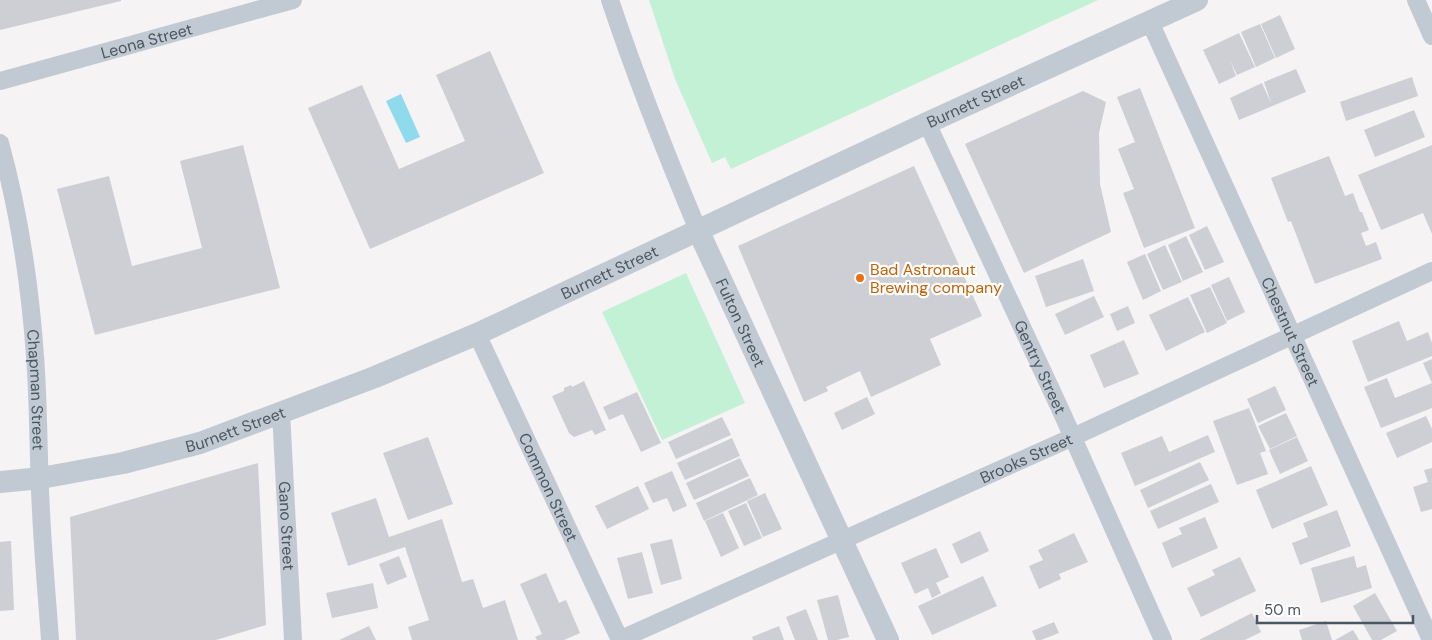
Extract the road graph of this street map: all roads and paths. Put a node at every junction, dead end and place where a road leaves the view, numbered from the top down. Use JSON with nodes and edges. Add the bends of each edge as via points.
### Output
{"nodes":[{"id":1,"x":293,"y":0,"type":"edge"},
{"id":2,"x":610,"y":0,"type":"edge"},
{"id":3,"x":1197,"y":0,"type":"edge"},
{"id":4,"x":1416,"y":0,"type":"edge"},
{"id":5,"x":1150,"y":22,"type":"junction"},
{"id":6,"x":1432,"y":36,"type":"edge"},
{"id":7,"x":0,"y":81,"type":"edge"},
{"id":8,"x":927,"y":123,"type":"junction"},
{"id":9,"x":0,"y":143,"type":"edge"},
{"id":10,"x":698,"y":230,"type":"junction"},
{"id":11,"x":1432,"y":271,"type":"edge"},
{"id":12,"x":477,"y":334,"type":"junction"},
{"id":13,"x":1292,"y":335,"type":"junction"},
{"id":14,"x":281,"y":412,"type":"junction"},
{"id":15,"x":1073,"y":437,"type":"junction"},
{"id":16,"x":41,"y":478,"type":"junction"},
{"id":17,"x":0,"y":482,"type":"edge"},
{"id":18,"x":842,"y":541,"type":"junction"},
{"id":19,"x":50,"y":640,"type":"edge"},
{"id":20,"x":293,"y":640,"type":"edge"},
{"id":21,"x":620,"y":640,"type":"edge"},
{"id":22,"x":888,"y":640,"type":"edge"},
{"id":23,"x":1162,"y":640,"type":"edge"},
{"id":24,"x":1432,"y":640,"type":"edge"}],
"edges":[{"from":1,"to":7,"type":"street","name":"Leona Street"},
{"from":2,"to":10,"type":"street","name":"Fulton Street","via":[[633,70]]},
{"from":3,"to":5,"type":"street","name":"Burnett Street"},
{"from":4,"to":6,"type":"street"},
{"from":5,"to":8,"type":"street","name":"Burnett Street"},
{"from":5,"to":13,"type":"street","name":"Chestnut Street"},
{"from":8,"to":10,"type":"street","name":"Burnett Street"},
{"from":8,"to":15,"type":"street","name":"Gentry Street"},
{"from":9,"to":16,"type":"street","name":"Chapman Street","via":[[28,283]]},
{"from":10,"to":12,"type":"street","name":"Burnett Street"},
{"from":10,"to":18,"type":"street","name":"Fulton Street"},
{"from":11,"to":13,"type":"street","name":"Brooks Street"},
{"from":12,"to":14,"type":"street","name":"Burnett Street"},
{"from":12,"to":21,"type":"street","name":"Common Street"},
{"from":13,"to":15,"type":"street","name":"Brooks Street"},
{"from":13,"to":24,"type":"street","name":"Chestnut Street"},
{"from":14,"to":16,"type":"street","name":"Burnett Street","via":[[200,443],[123,463]]},
{"from":14,"to":20,"type":"street","name":"Gano Street"},
{"from":15,"to":18,"type":"street","name":"Brooks Street"},
{"from":15,"to":23,"type":"street","name":"Gentry Street"},
{"from":16,"to":17,"type":"street","name":"Burnett Street"},
{"from":16,"to":19,"type":"street","name":"Chapman Street","via":[[40,510]]},
{"from":18,"to":21,"type":"street","name":"Brooks Street"},
{"from":18,"to":22,"type":"street","name":"Fulton Street"}]}
